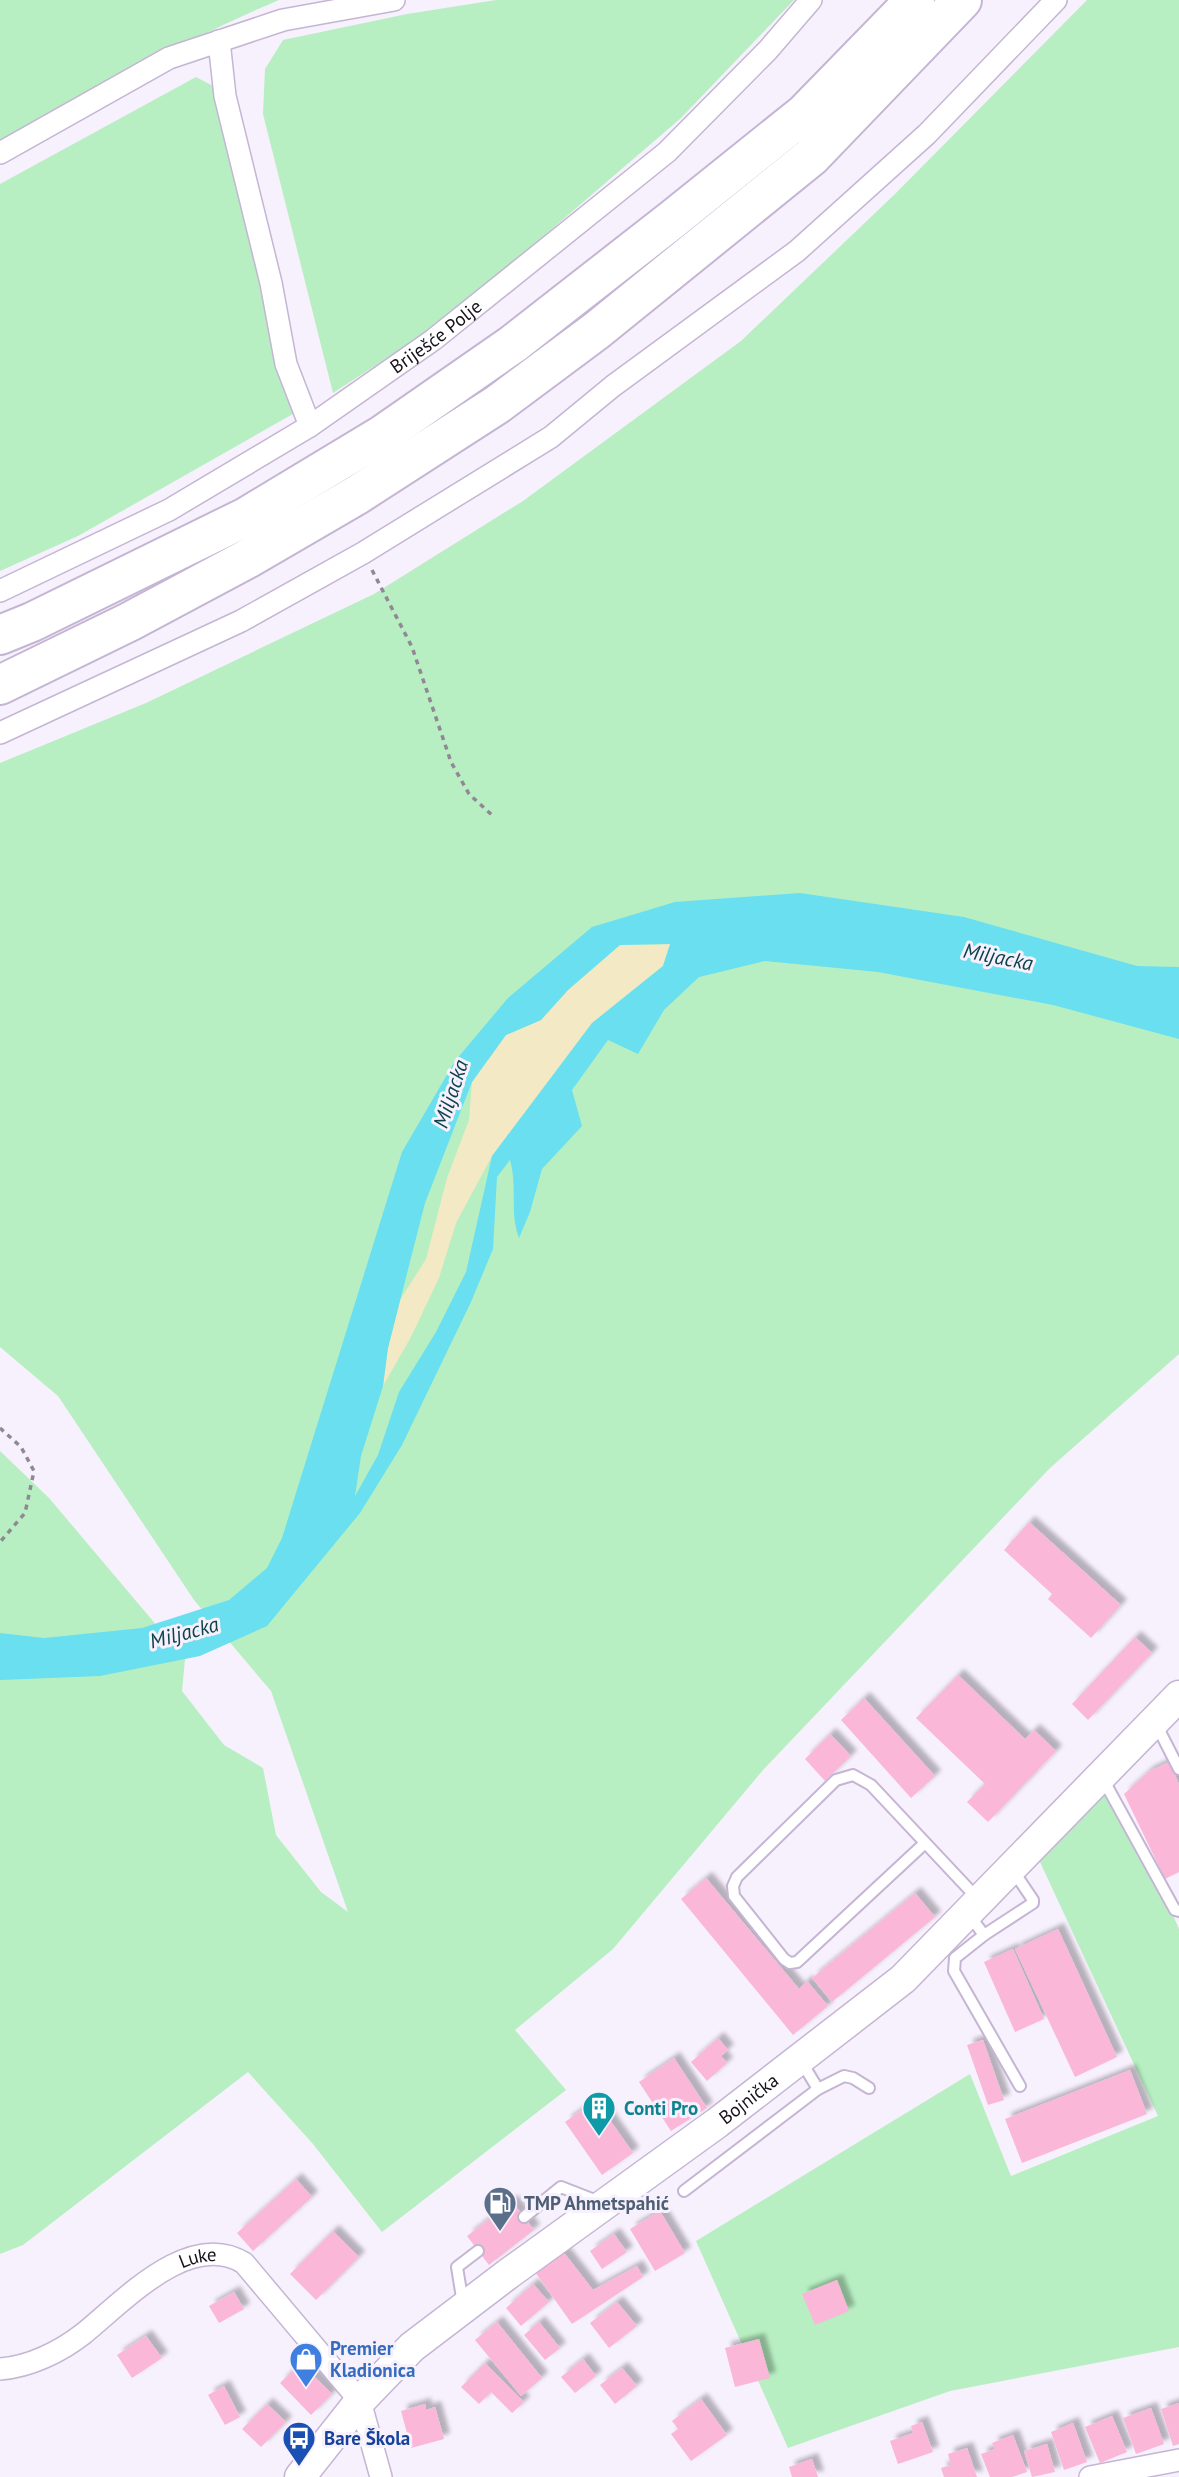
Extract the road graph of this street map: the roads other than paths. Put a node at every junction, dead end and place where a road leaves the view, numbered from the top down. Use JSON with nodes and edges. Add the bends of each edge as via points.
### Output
{"nodes":[{"id":1,"x":394,"y":0,"type":"edge"},
{"id":2,"x":811,"y":0,"type":"edge"},
{"id":3,"x":915,"y":0,"type":"edge"},
{"id":4,"x":962,"y":0,"type":"edge"},
{"id":5,"x":1056,"y":0,"type":"edge"},
{"id":6,"x":219,"y":41,"type":"junction"},
{"id":7,"x":0,"y":153,"type":"edge"},
{"id":8,"x":310,"y":426,"type":"junction"},
{"id":9,"x":0,"y":591,"type":"edge"},
{"id":10,"x":0,"y":635,"type":"edge"},
{"id":11,"x":0,"y":685,"type":"edge"},
{"id":12,"x":0,"y":733,"type":"edge"},
{"id":13,"x":1179,"y":1696,"type":"edge"},
{"id":14,"x":1155,"y":1721,"type":"junction"},
{"id":15,"x":1179,"y":1769,"type":"edge"},
{"id":16,"x":1101,"y":1776,"type":"junction"},
{"id":17,"x":925,"y":1843,"type":"junction"},
{"id":18,"x":1012,"y":1869,"type":"junction"},
{"id":19,"x":1179,"y":1910,"type":"edge"},
{"id":20,"x":978,"y":1917,"type":"junction"},
{"id":21,"x":800,"y":2058,"type":"junction"},
{"id":22,"x":1020,"y":2086,"type":"dead end"},
{"id":23,"x":869,"y":2088,"type":"dead end"},
{"id":24,"x":818,"y":2089,"type":"junction"},
{"id":25,"x":684,"y":2191,"type":"dead end"},
{"id":26,"x":604,"y":2204,"type":"junction"},
{"id":27,"x":524,"y":2217,"type":"dead end"},
{"id":28,"x":478,"y":2251,"type":"dead end"},
{"id":29,"x":463,"y":2308,"type":"junction"},
{"id":30,"x":0,"y":2369,"type":"edge"},
{"id":31,"x":360,"y":2401,"type":"junction"},
{"id":32,"x":1179,"y":2460,"type":"edge"},
{"id":33,"x":378,"y":2470,"type":"edge"},
{"id":34,"x":300,"y":2477,"type":"edge"},
{"id":35,"x":398,"y":2477,"type":"edge"},
{"id":36,"x":1090,"y":2477,"type":"edge"}],
"edges":[{"from":1,"to":6,"type":"street","via":[[283,20]]},
{"from":2,"to":8,"type":"street","name":"Briješće Polje","via":[[667,152],[433,340]]},
{"from":3,"to":10,"type":"highway","via":[[806,113],[524,335],[392,428],[246,517]]},
{"from":4,"to":11,"type":"highway","via":[[811,157],[498,404],[278,541]]},
{"from":5,"to":12,"type":"street","via":[[927,135],[797,251],[551,437],[241,621]]},
{"from":6,"to":7,"type":"street","via":[[169,58]]},
{"from":6,"to":8,"type":"street","via":[[225,96],[286,364]]},
{"from":8,"to":9,"type":"street","name":"Briješće Polje","via":[[169,510]]},
{"from":13,"to":14,"type":"main road","name":"Bojnička"},
{"from":14,"to":15,"type":"lane"},
{"from":14,"to":16,"type":"main road","name":"Bojnička"},
{"from":16,"to":18,"type":"main road","name":"Bojnička"},
{"from":16,"to":19,"type":"lane"},
{"from":17,"to":17,"type":"lane","via":[[871,1785],[853,1775],[844,1777],[737,1878],[734,1896],[783,1959],[797,1962]]},
{"from":17,"to":20,"type":"lane"},
{"from":18,"to":20,"type":"main road","name":"Bojnička"},
{"from":18,"to":20,"type":"lane","via":[[1033,1903]]},
{"from":20,"to":21,"type":"main road","name":"Bojnička"},
{"from":20,"to":22,"type":"lane","via":[[952,1967]]},
{"from":21,"to":24,"type":"lane"},
{"from":21,"to":26,"type":"main road","name":"Bojnička"},
{"from":23,"to":24,"type":"lane","via":[[844,2076]]},
{"from":24,"to":25,"type":"lane"},
{"from":26,"to":27,"type":"lane","via":[[561,2187]]},
{"from":26,"to":29,"type":"main road","name":"Bojnička"},
{"from":28,"to":29,"type":"lane","via":[[457,2267]]},
{"from":29,"to":31,"type":"main road","name":"Bojnička","via":[[412,2347]]},
{"from":30,"to":31,"type":"street","name":"Luke","via":[[21,2367],[65,2346],[126,2297],[192,2256],[220,2253],[244,2263]]},
{"from":31,"to":33,"type":"street"},
{"from":31,"to":34,"type":"main road","name":"Bojnička"},
{"from":32,"to":36,"type":"street"},
{"from":33,"to":35,"type":"street"}]}
